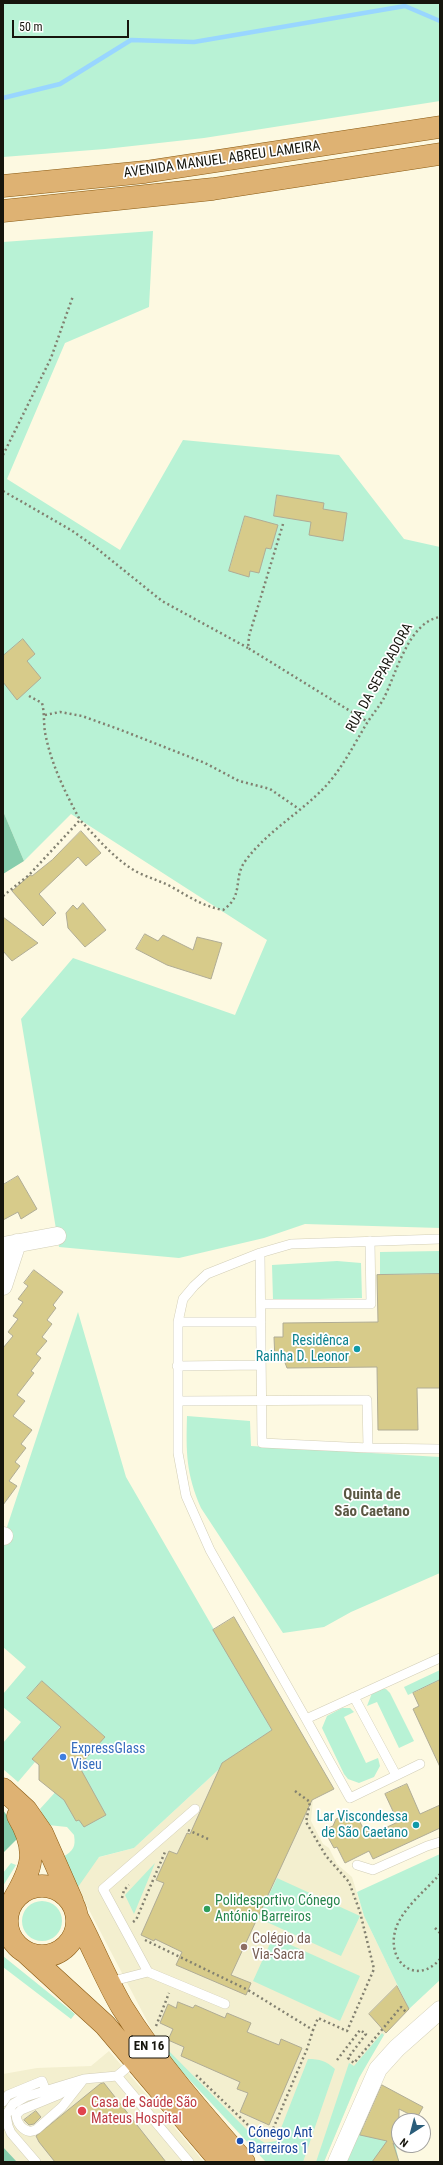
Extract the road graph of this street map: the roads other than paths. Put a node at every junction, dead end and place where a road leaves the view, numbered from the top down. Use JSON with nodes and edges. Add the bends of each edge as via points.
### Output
{"nodes":[{"id":1,"x":440,"y":127,"type":"edge"},
{"id":2,"x":440,"y":154,"type":"edge"},
{"id":3,"x":3,"y":186,"type":"edge"},
{"id":4,"x":3,"y":211,"type":"edge"},
{"id":5,"x":57,"y":1236,"type":"dead end"},
{"id":6,"x":440,"y":1240,"type":"edge"},
{"id":7,"x":370,"y":1241,"type":"junction"},
{"id":8,"x":10,"y":1245,"type":"edge"},
{"id":9,"x":260,"y":1253,"type":"junction"},
{"id":10,"x":3,"y":1286,"type":"edge"},
{"id":11,"x":260,"y":1304,"type":"junction"},
{"id":12,"x":178,"y":1322,"type":"junction"},
{"id":13,"x":261,"y":1322,"type":"junction"},
{"id":14,"x":261,"y":1365,"type":"junction"},
{"id":15,"x":178,"y":1366,"type":"junction"},
{"id":16,"x":261,"y":1400,"type":"junction"},
{"id":17,"x":178,"y":1401,"type":"junction"},
{"id":18,"x":368,"y":1448,"type":"junction"},
{"id":19,"x":438,"y":1449,"type":"dead end"},
{"id":20,"x":440,"y":1658,"type":"edge"},
{"id":21,"x":354,"y":1697,"type":"junction"},
{"id":22,"x":306,"y":1719,"type":"junction"},
{"id":23,"x":420,"y":1764,"type":"dead end"},
{"id":24,"x":396,"y":1775,"type":"junction"},
{"id":25,"x":3,"y":1790,"type":"edge"},
{"id":26,"x":195,"y":1809,"type":"dead end"},
{"id":27,"x":440,"y":1842,"type":"edge"},
{"id":28,"x":357,"y":1865,"type":"dead end"},
{"id":29,"x":13,"y":1901,"type":"junction"},
{"id":30,"x":75,"y":1912,"type":"junction"},
{"id":31,"x":23,"y":1950,"type":"junction"},
{"id":32,"x":148,"y":1972,"type":"junction"},
{"id":33,"x":109,"y":1982,"type":"junction"},
{"id":34,"x":225,"y":2004,"type":"dead end"},
{"id":35,"x":440,"y":2010,"type":"edge"},
{"id":36,"x":136,"y":2060,"type":"junction"},
{"id":37,"x":117,"y":2076,"type":"junction"},
{"id":38,"x":84,"y":2079,"type":"junction"},
{"id":39,"x":46,"y":2091,"type":"junction"},
{"id":40,"x":3,"y":2102,"type":"edge"},
{"id":41,"x":36,"y":2162,"type":"edge"},
{"id":42,"x":189,"y":2162,"type":"edge"},
{"id":43,"x":221,"y":2162,"type":"edge"},
{"id":44,"x":244,"y":2162,"type":"edge"},
{"id":45,"x":338,"y":2162,"type":"edge"}],
"edges":[{"from":1,"to":3,"type":"main road","name":"AVENIDA MANUEL ABREU LAMEIRA","via":[[145,172]]},
{"from":2,"to":4,"type":"main road","name":"AVENIDA MANUEL ABREU LAMEIRA","via":[[213,189]]},
{"from":5,"to":8,"type":"street"},
{"from":6,"to":7,"type":"lane"},
{"from":7,"to":9,"type":"lane","via":[[291,1244]]},
{"from":7,"to":11,"type":"lane","via":[[371,1304]]},
{"from":8,"to":10,"type":"street"},
{"from":9,"to":11,"type":"lane"},
{"from":9,"to":12,"type":"lane","via":[[207,1274],[183,1299]]},
{"from":11,"to":13,"type":"lane"},
{"from":12,"to":13,"type":"lane"},
{"from":12,"to":15,"type":"lane"},
{"from":13,"to":14,"type":"lane"},
{"from":14,"to":15,"type":"lane"},
{"from":14,"to":16,"type":"lane"},
{"from":15,"to":17,"type":"lane"},
{"from":16,"to":17,"type":"lane"},
{"from":16,"to":18,"type":"lane","via":[[262,1443]]},
{"from":16,"to":18,"type":"lane","via":[[367,1400]]},
{"from":17,"to":22,"type":"lane","via":[[178,1453],[186,1496],[210,1550]]},
{"from":18,"to":19,"type":"lane"},
{"from":20,"to":21,"type":"lane"},
{"from":21,"to":22,"type":"lane"},
{"from":21,"to":24,"type":"lane"},
{"from":22,"to":24,"type":"lane","via":[[350,1798]]},
{"from":23,"to":24,"type":"lane"},
{"from":25,"to":29,"type":"main road","number":"EN 16","via":[[20,1819],[31,1848],[29,1870]]},
{"from":25,"to":30,"type":"main road","number":"EN 16","via":[[26,1810],[42,1833]]},
{"from":26,"to":32,"type":"lane","via":[[103,1889]]},
{"from":27,"to":28,"type":"lane","via":[[373,1870]]},
{"from":29,"to":30,"type":"main road","number":"EN 16","via":[[29,1888],[49,1886],[67,1896]]},
{"from":29,"to":31,"type":"main road","number":"EN 16","via":[[8,1914],[8,1928],[16,1944]]},
{"from":30,"to":31,"type":"main road","via":[[76,1929],[72,1938],[59,1951],[41,1956]]},
{"from":30,"to":33,"type":"main road","number":"EN 16"},
{"from":31,"to":36,"type":"main road","number":"EN 16","via":[[87,2007]]},
{"from":32,"to":33,"type":"lane"},
{"from":32,"to":34,"type":"lane"},
{"from":33,"to":44,"type":"main road","number":"EN 16","via":[[159,2062]]},
{"from":35,"to":45,"type":"street","via":[[397,2048],[378,2069]]},
{"from":36,"to":37,"type":"lane"},
{"from":36,"to":43,"type":"main road","number":"EN 16"},
{"from":37,"to":38,"type":"lane"},
{"from":37,"to":42,"type":"lane"},
{"from":38,"to":38,"type":"lane","via":[[60,2094],[21,2110],[16,2115],[18,2124],[27,2131],[34,2131],[62,2107]]},
{"from":38,"to":39,"type":"lane"},
{"from":39,"to":40,"type":"lane","via":[[42,2081],[16,2092]]},
{"from":39,"to":41,"type":"lane","via":[[13,2104],[6,2115],[11,2133]]}]}
